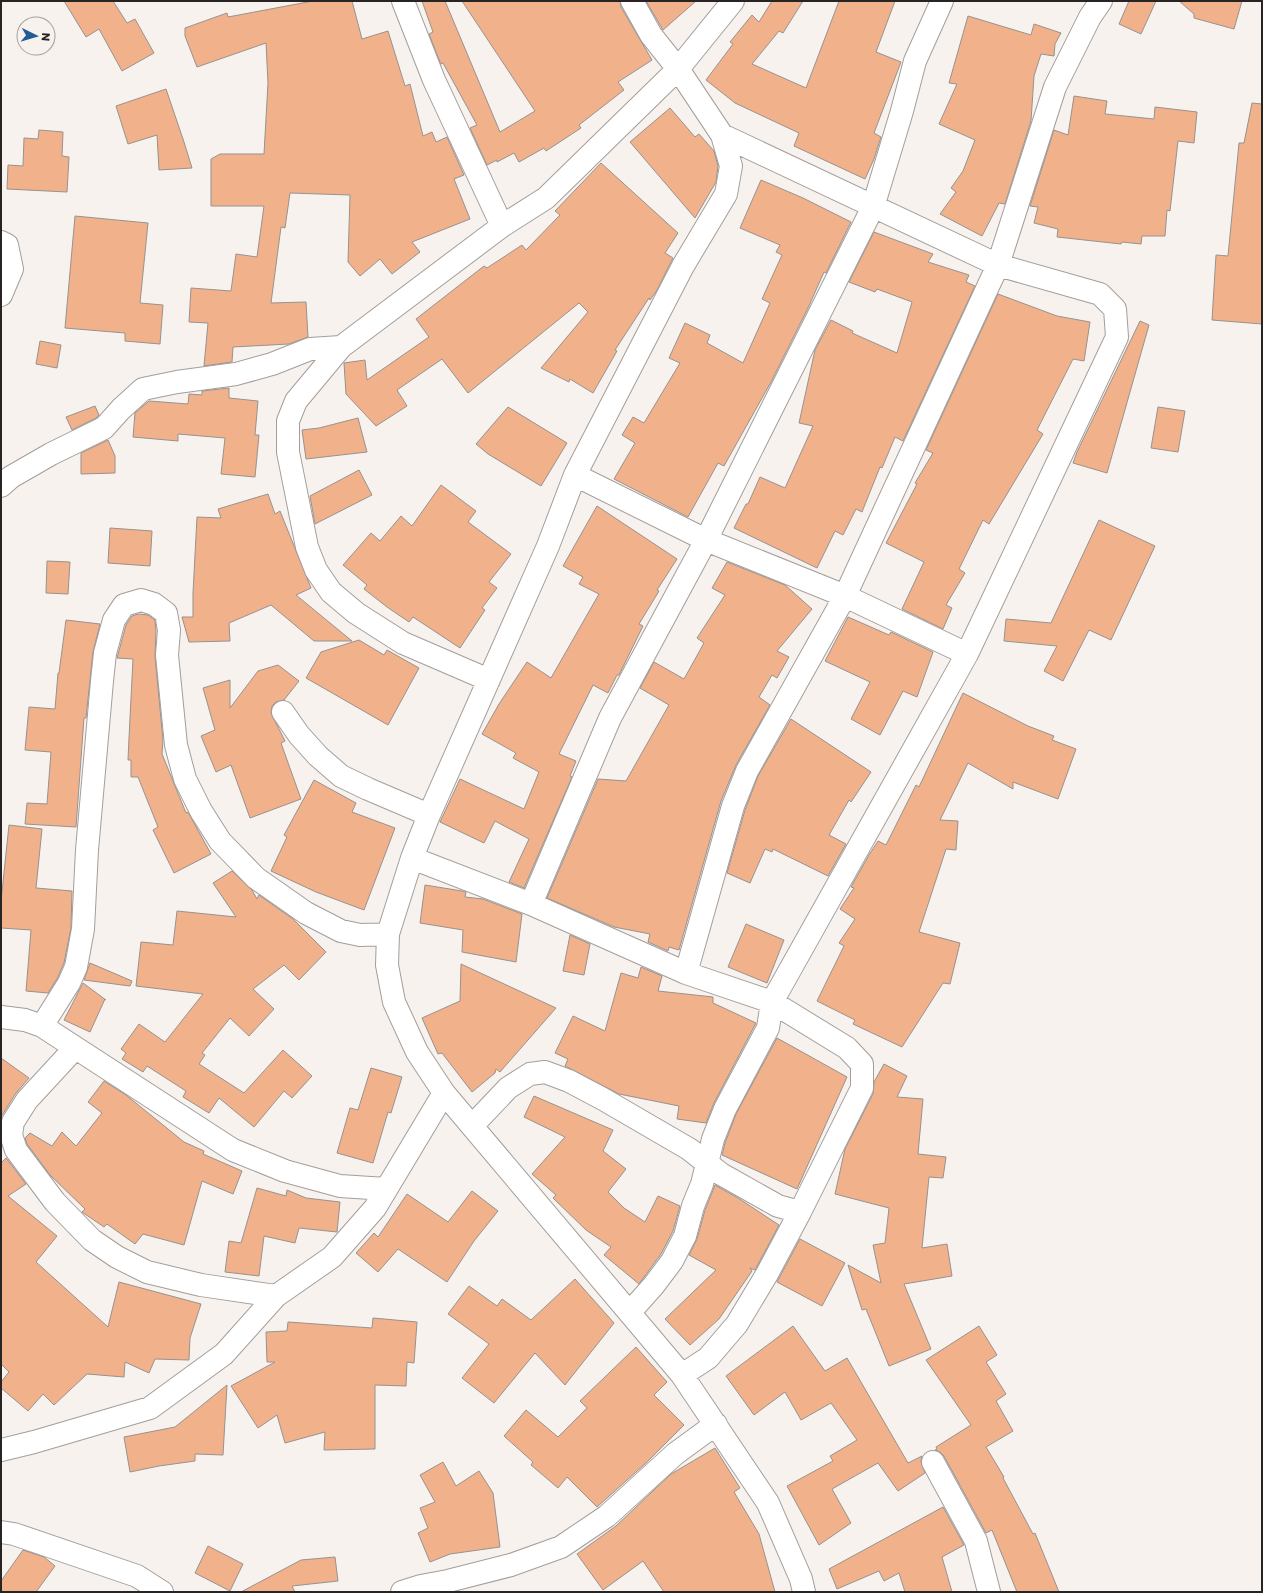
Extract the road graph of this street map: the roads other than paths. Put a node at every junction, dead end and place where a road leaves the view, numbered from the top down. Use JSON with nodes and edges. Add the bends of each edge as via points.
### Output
{"nodes":[{"id":1,"x":403,"y":1,"type":"edge"},
{"id":2,"x":632,"y":1,"type":"edge"},
{"id":3,"x":733,"y":1,"type":"edge"},
{"id":4,"x":942,"y":1,"type":"edge"},
{"id":5,"x":1101,"y":1,"type":"edge"},
{"id":6,"x":678,"y":69,"type":"junction"},
{"id":7,"x":722,"y":135,"type":"junction"},
{"id":8,"x":873,"y":207,"type":"junction"},
{"id":9,"x":502,"y":226,"type":"junction"},
{"id":10,"x":1,"y":242,"type":"edge"},
{"id":11,"x":998,"y":265,"type":"junction"},
{"id":12,"x":1,"y":295,"type":"edge"},
{"id":13,"x":341,"y":347,"type":"junction"},
{"id":14,"x":575,"y":475,"type":"junction"},
{"id":15,"x":1,"y":486,"type":"edge"},
{"id":16,"x":706,"y":540,"type":"junction"},
{"id":17,"x":845,"y":596,"type":"junction"},
{"id":18,"x":967,"y":654,"type":"junction"},
{"id":19,"x":489,"y":680,"type":"junction"},
{"id":20,"x":283,"y":712,"type":"dead end"},
{"id":21,"x":429,"y":815,"type":"junction"},
{"id":22,"x":412,"y":858,"type":"junction"},
{"id":23,"x":531,"y":904,"type":"junction"},
{"id":24,"x":388,"y":934,"type":"junction"},
{"id":25,"x":686,"y":973,"type":"junction"},
{"id":26,"x":772,"y":1002,"type":"junction"},
{"id":27,"x":1,"y":1017,"type":"edge"},
{"id":28,"x":42,"y":1026,"type":"junction"},
{"id":29,"x":74,"y":1048,"type":"junction"},
{"id":30,"x":444,"y":1093,"type":"junction"},
{"id":31,"x":472,"y":1126,"type":"junction"},
{"id":32,"x":707,"y":1163,"type":"junction"},
{"id":33,"x":386,"y":1189,"type":"junction"},
{"id":34,"x":800,"y":1212,"type":"junction"},
{"id":35,"x":276,"y":1296,"type":"junction"},
{"id":36,"x":630,"y":1312,"type":"junction"},
{"id":37,"x":682,"y":1375,"type":"junction"},
{"id":38,"x":716,"y":1424,"type":"junction"},
{"id":39,"x":1,"y":1450,"type":"edge"},
{"id":40,"x":934,"y":1462,"type":"dead end"},
{"id":41,"x":1,"y":1532,"type":"edge"},
{"id":42,"x":162,"y":1592,"type":"edge"},
{"id":43,"x":402,"y":1592,"type":"edge"},
{"id":44,"x":804,"y":1592,"type":"edge"},
{"id":45,"x":989,"y":1592,"type":"edge"}],
"edges":[{"from":1,"to":9,"type":"street","via":[[434,80]]},
{"from":2,"to":6,"type":"street","via":[[652,35]]},
{"from":3,"to":6,"type":"street"},
{"from":4,"to":8,"type":"street","via":[[915,61]]},
{"from":5,"to":11,"type":"street","via":[[1090,17],[1055,87]]},
{"from":6,"to":7,"type":"street"},
{"from":6,"to":9,"type":"street","via":[[546,198]]},
{"from":7,"to":8,"type":"street"},
{"from":7,"to":14,"type":"street","via":[[730,166],[726,194],[683,266]]},
{"from":8,"to":11,"type":"street"},
{"from":8,"to":16,"type":"street"},
{"from":9,"to":13,"type":"street"},
{"from":10,"to":12,"type":"street","via":[[7,245],[12,268]]},
{"from":11,"to":17,"type":"street"},
{"from":11,"to":18,"type":"street","via":[[1100,294],[1115,310],[1117,338]]},
{"from":13,"to":15,"type":"street","via":[[310,349],[272,364],[236,374],[142,389],[104,428],[51,454],[11,477]]},
{"from":13,"to":19,"type":"street","via":[[296,401],[288,421],[288,452],[307,546],[316,570],[331,592],[356,613],[403,643]]},
{"from":14,"to":16,"type":"street"},
{"from":14,"to":19,"type":"street","via":[[548,546]]},
{"from":16,"to":17,"type":"street"},
{"from":16,"to":23,"type":"street","via":[[610,718]]},
{"from":17,"to":18,"type":"street"},
{"from":17,"to":25,"type":"street","via":[[747,771],[733,806]]},
{"from":18,"to":26,"type":"street"},
{"from":19,"to":21,"type":"street"},
{"from":20,"to":21,"type":"street","via":[[318,756],[341,776]]},
{"from":21,"to":22,"type":"street"},
{"from":22,"to":23,"type":"street"},
{"from":22,"to":24,"type":"street"},
{"from":23,"to":25,"type":"street"},
{"from":24,"to":28,"type":"street","via":[[360,935],[341,931],[306,913],[256,878],[220,841],[185,779],[176,745],[167,655],[166,613],[154,604],[141,600],[124,605],[114,620],[105,653],[87,850],[83,929],[76,968]]},
{"from":24,"to":30,"type":"street","via":[[387,965],[394,1002],[417,1052]]},
{"from":25,"to":26,"type":"street"},
{"from":26,"to":32,"type":"street","via":[[768,1028],[725,1109]]},
{"from":26,"to":34,"type":"street","via":[[847,1048],[862,1064],[862,1088]]},
{"from":27,"to":28,"type":"street","via":[[25,1020]]},
{"from":28,"to":29,"type":"street"},
{"from":29,"to":33,"type":"street","via":[[234,1150],[285,1171],[340,1186]]},
{"from":29,"to":35,"type":"street","via":[[27,1100],[13,1122],[12,1129],[16,1150],[55,1202],[92,1240],[117,1257],[147,1272],[201,1285]]},
{"from":30,"to":31,"type":"street"},
{"from":30,"to":33,"type":"street"},
{"from":31,"to":32,"type":"street","via":[[508,1088],[530,1074],[545,1072],[569,1081],[603,1100],[689,1149]]},
{"from":31,"to":36,"type":"street"},
{"from":32,"to":34,"type":"street","via":[[721,1174],[778,1206]]},
{"from":32,"to":36,"type":"street","via":[[682,1242],[672,1261]]},
{"from":33,"to":35,"type":"street","via":[[375,1208],[332,1257]]},
{"from":34,"to":37,"type":"street","via":[[737,1324],[708,1358]]},
{"from":35,"to":39,"type":"street","via":[[224,1354],[150,1408]]},
{"from":36,"to":37,"type":"street"},
{"from":37,"to":38,"type":"street"},
{"from":38,"to":43,"type":"street","via":[[675,1454],[607,1516],[561,1546],[510,1565]]},
{"from":38,"to":44,"type":"street","via":[[768,1503],[801,1579]]},
{"from":40,"to":45,"type":"street","via":[[976,1541]]},
{"from":41,"to":42,"type":"street","via":[[14,1534],[138,1576]]}]}
